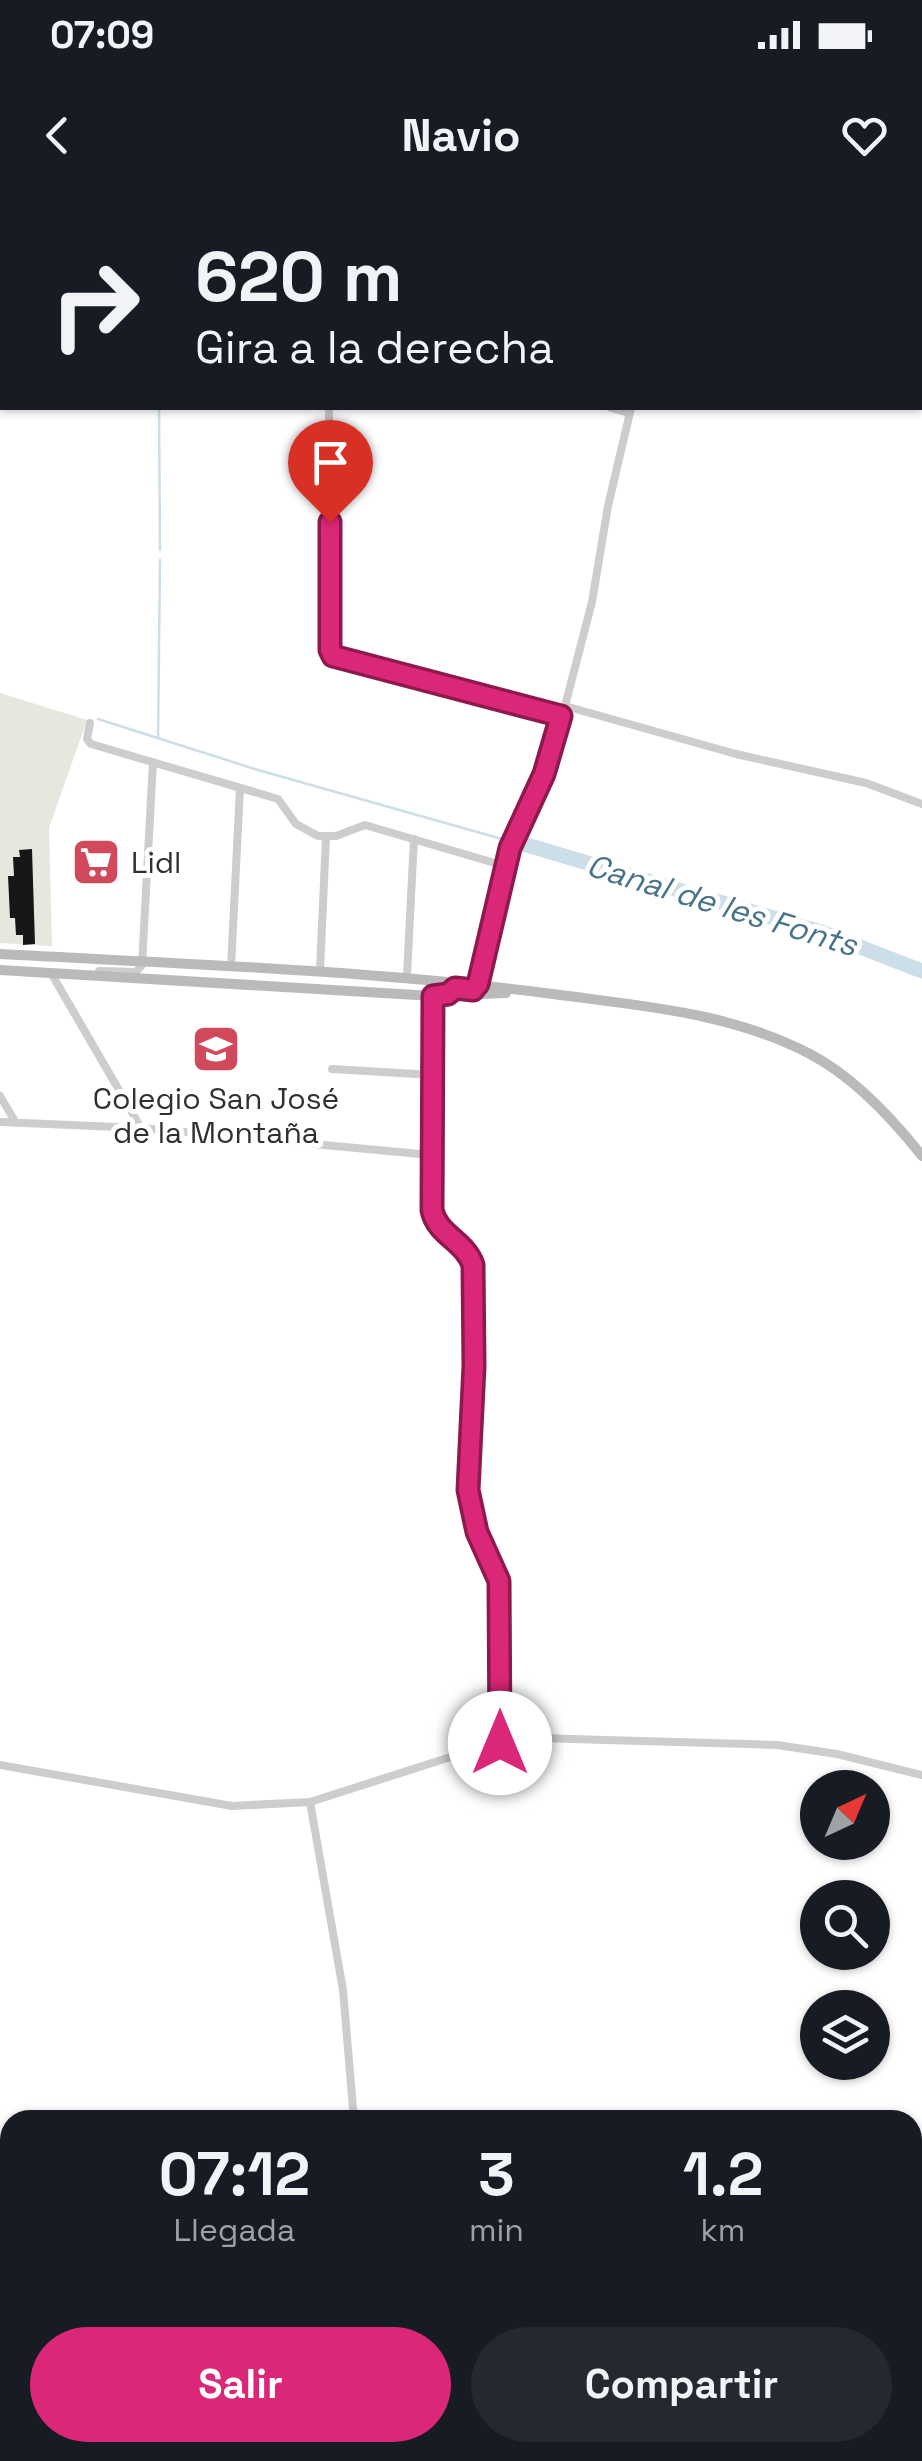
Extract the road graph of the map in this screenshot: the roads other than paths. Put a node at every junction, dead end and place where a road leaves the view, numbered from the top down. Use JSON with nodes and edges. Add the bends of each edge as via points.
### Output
{"nodes":[{"id":1,"x":329,"y":410,"type":"edge"},
{"id":2,"x":630,"y":410,"type":"edge"},
{"id":3,"x":565,"y":706,"type":"junction"},
{"id":4,"x":561,"y":716,"type":"junction"},
{"id":5,"x":90,"y":722,"type":"dead end"},
{"id":6,"x":152,"y":762,"type":"junction"},
{"id":7,"x":240,"y":788,"type":"junction"},
{"id":8,"x":922,"y":804,"type":"edge"},
{"id":9,"x":326,"y":838,"type":"junction"},
{"id":10,"x":414,"y":839,"type":"junction"},
{"id":11,"x":505,"y":866,"type":"junction"},
{"id":12,"x":0,"y":954,"type":"edge"},
{"id":13,"x":142,"y":961,"type":"junction"},
{"id":14,"x":231,"y":967,"type":"junction"},
{"id":15,"x":0,"y":970,"type":"edge"},
{"id":16,"x":320,"y":970,"type":"junction"},
{"id":17,"x":51,"y":973,"type":"junction"},
{"id":18,"x":89,"y":975,"type":"junction"},
{"id":19,"x":407,"y":975,"type":"junction"},
{"id":20,"x":437,"y":979,"type":"junction"},
{"id":21,"x":478,"y":984,"type":"junction"},
{"id":22,"x":556,"y":994,"type":"junction"},
{"id":23,"x":439,"y":995,"type":"junction"},
{"id":24,"x":332,"y":1069,"type":"dead end"},
{"id":25,"x":433,"y":1075,"type":"junction"},
{"id":26,"x":0,"y":1096,"type":"edge"},
{"id":27,"x":0,"y":1122,"type":"edge"},
{"id":28,"x":16,"y":1123,"type":"junction"},
{"id":29,"x":141,"y":1128,"type":"junction"},
{"id":30,"x":431,"y":1155,"type":"junction"},
{"id":31,"x":922,"y":1156,"type":"edge"},
{"id":32,"x":500,"y":1743,"type":"junction"},
{"id":33,"x":0,"y":1765,"type":"edge"},
{"id":34,"x":922,"y":1775,"type":"edge"},
{"id":35,"x":310,"y":1802,"type":"junction"},
{"id":36,"x":353,"y":2110,"type":"edge"}],
"edges":[{"from":1,"to":4,"type":"street","via":[[333,656]]},
{"from":2,"to":3,"type":"street"},
{"from":3,"to":4,"type":"street"},
{"from":3,"to":8,"type":"street"},
{"from":4,"to":11,"type":"street"},
{"from":5,"to":6,"type":"street","via":[[91,744]]},
{"from":6,"to":7,"type":"street"},
{"from":6,"to":13,"type":"street"},
{"from":7,"to":9,"type":"street","via":[[278,799],[296,824]]},
{"from":7,"to":14,"type":"street"},
{"from":9,"to":10,"type":"street","via":[[362,825]]},
{"from":9,"to":16,"type":"street"},
{"from":10,"to":11,"type":"street"},
{"from":10,"to":19,"type":"street"},
{"from":11,"to":21,"type":"street"},
{"from":12,"to":13,"type":"street"},
{"from":13,"to":14,"type":"street"},
{"from":13,"to":18,"type":"street","via":[[136,972]]},
{"from":14,"to":16,"type":"street"},
{"from":15,"to":17,"type":"street"},
{"from":16,"to":19,"type":"street"},
{"from":17,"to":18,"type":"street"},
{"from":17,"to":29,"type":"street"},
{"from":18,"to":23,"type":"street"},
{"from":19,"to":20,"type":"street"},
{"from":20,"to":21,"type":"street"},
{"from":20,"to":23,"type":"street"},
{"from":21,"to":22,"type":"street"},
{"from":21,"to":23,"type":"street"},
{"from":22,"to":23,"type":"street"},
{"from":22,"to":31,"type":"street","via":[[694,1014],[780,1040],[845,1077]]},
{"from":23,"to":25,"type":"street"},
{"from":24,"to":25,"type":"street"},
{"from":25,"to":30,"type":"street"},
{"from":26,"to":28,"type":"street"},
{"from":27,"to":28,"type":"street"},
{"from":28,"to":29,"type":"street"},
{"from":29,"to":30,"type":"street"},
{"from":30,"to":32,"type":"street","via":[[434,1218],[473,1265],[468,1490],[477,1532],[499,1581]]},
{"from":32,"to":34,"type":"street","via":[[748,1742]]},
{"from":32,"to":35,"type":"street"},
{"from":33,"to":35,"type":"street","via":[[217,1804]]},
{"from":35,"to":36,"type":"street","via":[[342,1990]]}]}
